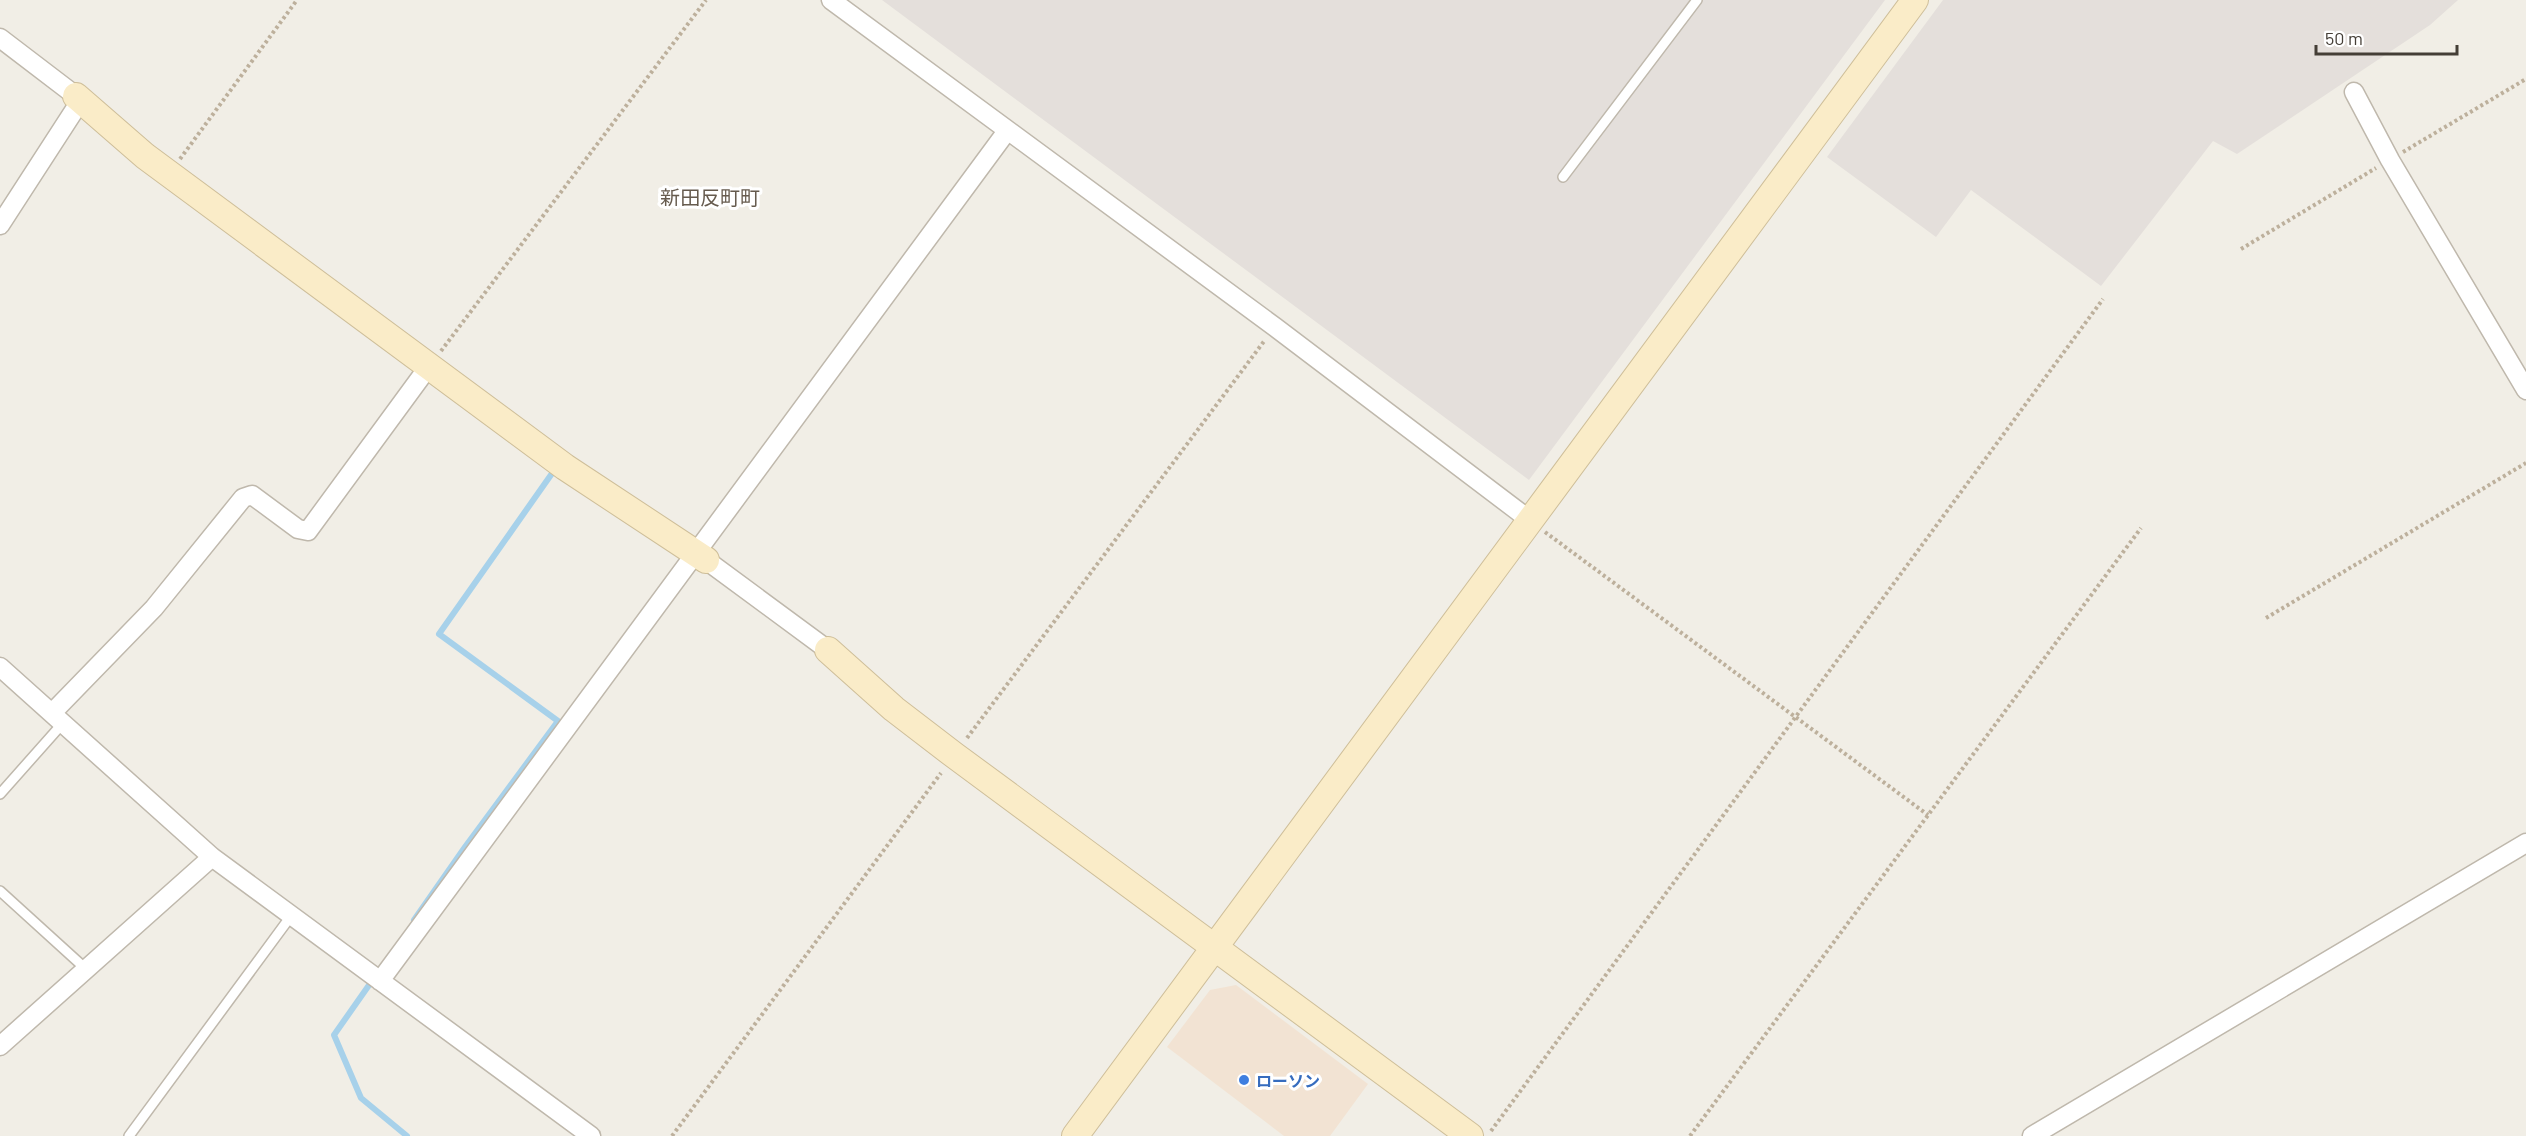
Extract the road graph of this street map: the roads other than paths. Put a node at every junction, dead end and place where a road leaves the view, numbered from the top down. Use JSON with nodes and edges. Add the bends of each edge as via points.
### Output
{"nodes":[{"id":1,"x":831,"y":0,"type":"edge"},
{"id":2,"x":1697,"y":0,"type":"edge"},
{"id":3,"x":1915,"y":0,"type":"edge"},
{"id":4,"x":0,"y":38,"type":"edge"},
{"id":5,"x":2354,"y":93,"type":"dead end"},
{"id":6,"x":79,"y":98,"type":"junction"},
{"id":7,"x":1007,"y":131,"type":"junction"},
{"id":8,"x":1563,"y":177,"type":"dead end"},
{"id":9,"x":0,"y":225,"type":"edge"},
{"id":10,"x":429,"y":366,"type":"junction"},
{"id":11,"x":2526,"y":390,"type":"edge"},
{"id":12,"x":1531,"y":521,"type":"junction"},
{"id":13,"x":701,"y":557,"type":"junction"},
{"id":14,"x":828,"y":650,"type":"joint"},
{"id":15,"x":0,"y":667,"type":"edge"},
{"id":16,"x":58,"y":718,"type":"junction"},
{"id":17,"x":0,"y":794,"type":"edge"},
{"id":18,"x":2526,"y":843,"type":"edge"},
{"id":19,"x":212,"y":857,"type":"junction"},
{"id":20,"x":0,"y":891,"type":"edge"},
{"id":21,"x":291,"y":916,"type":"junction"},
{"id":22,"x":1215,"y":949,"type":"junction"},
{"id":23,"x":88,"y":970,"type":"junction"},
{"id":24,"x":380,"y":981,"type":"junction"},
{"id":25,"x":0,"y":1046,"type":"edge"},
{"id":26,"x":129,"y":1136,"type":"edge"},
{"id":27,"x":591,"y":1136,"type":"edge"},
{"id":28,"x":1075,"y":1136,"type":"edge"},
{"id":29,"x":1470,"y":1136,"type":"edge"},
{"id":30,"x":2032,"y":1136,"type":"edge"}],
"edges":[{"from":1,"to":7,"type":"street"},
{"from":2,"to":8,"type":"lane"},
{"from":3,"to":12,"type":"street"},
{"from":4,"to":6,"type":"street"},
{"from":5,"to":11,"type":"street"},
{"from":6,"to":9,"type":"street"},
{"from":6,"to":10,"type":"street","via":[[145,156]]},
{"from":7,"to":12,"type":"street"},
{"from":7,"to":13,"type":"street"},
{"from":10,"to":13,"type":"street","via":[[565,467]]},
{"from":10,"to":16,"type":"street","via":[[308,531],[298,529],[252,495],[243,498]]},
{"from":12,"to":22,"type":"street"},
{"from":13,"to":14,"type":"street"},
{"from":13,"to":24,"type":"street"},
{"from":14,"to":22,"type":"street","via":[[894,709]]},
{"from":15,"to":16,"type":"street"},
{"from":16,"to":17,"type":"lane"},
{"from":16,"to":19,"type":"street"},
{"from":18,"to":30,"type":"street"},
{"from":19,"to":21,"type":"street"},
{"from":19,"to":23,"type":"street"},
{"from":20,"to":23,"type":"lane"},
{"from":21,"to":24,"type":"street"},
{"from":21,"to":26,"type":"lane"},
{"from":22,"to":28,"type":"street"},
{"from":22,"to":29,"type":"street"},
{"from":23,"to":25,"type":"street"},
{"from":24,"to":27,"type":"street"}]}
